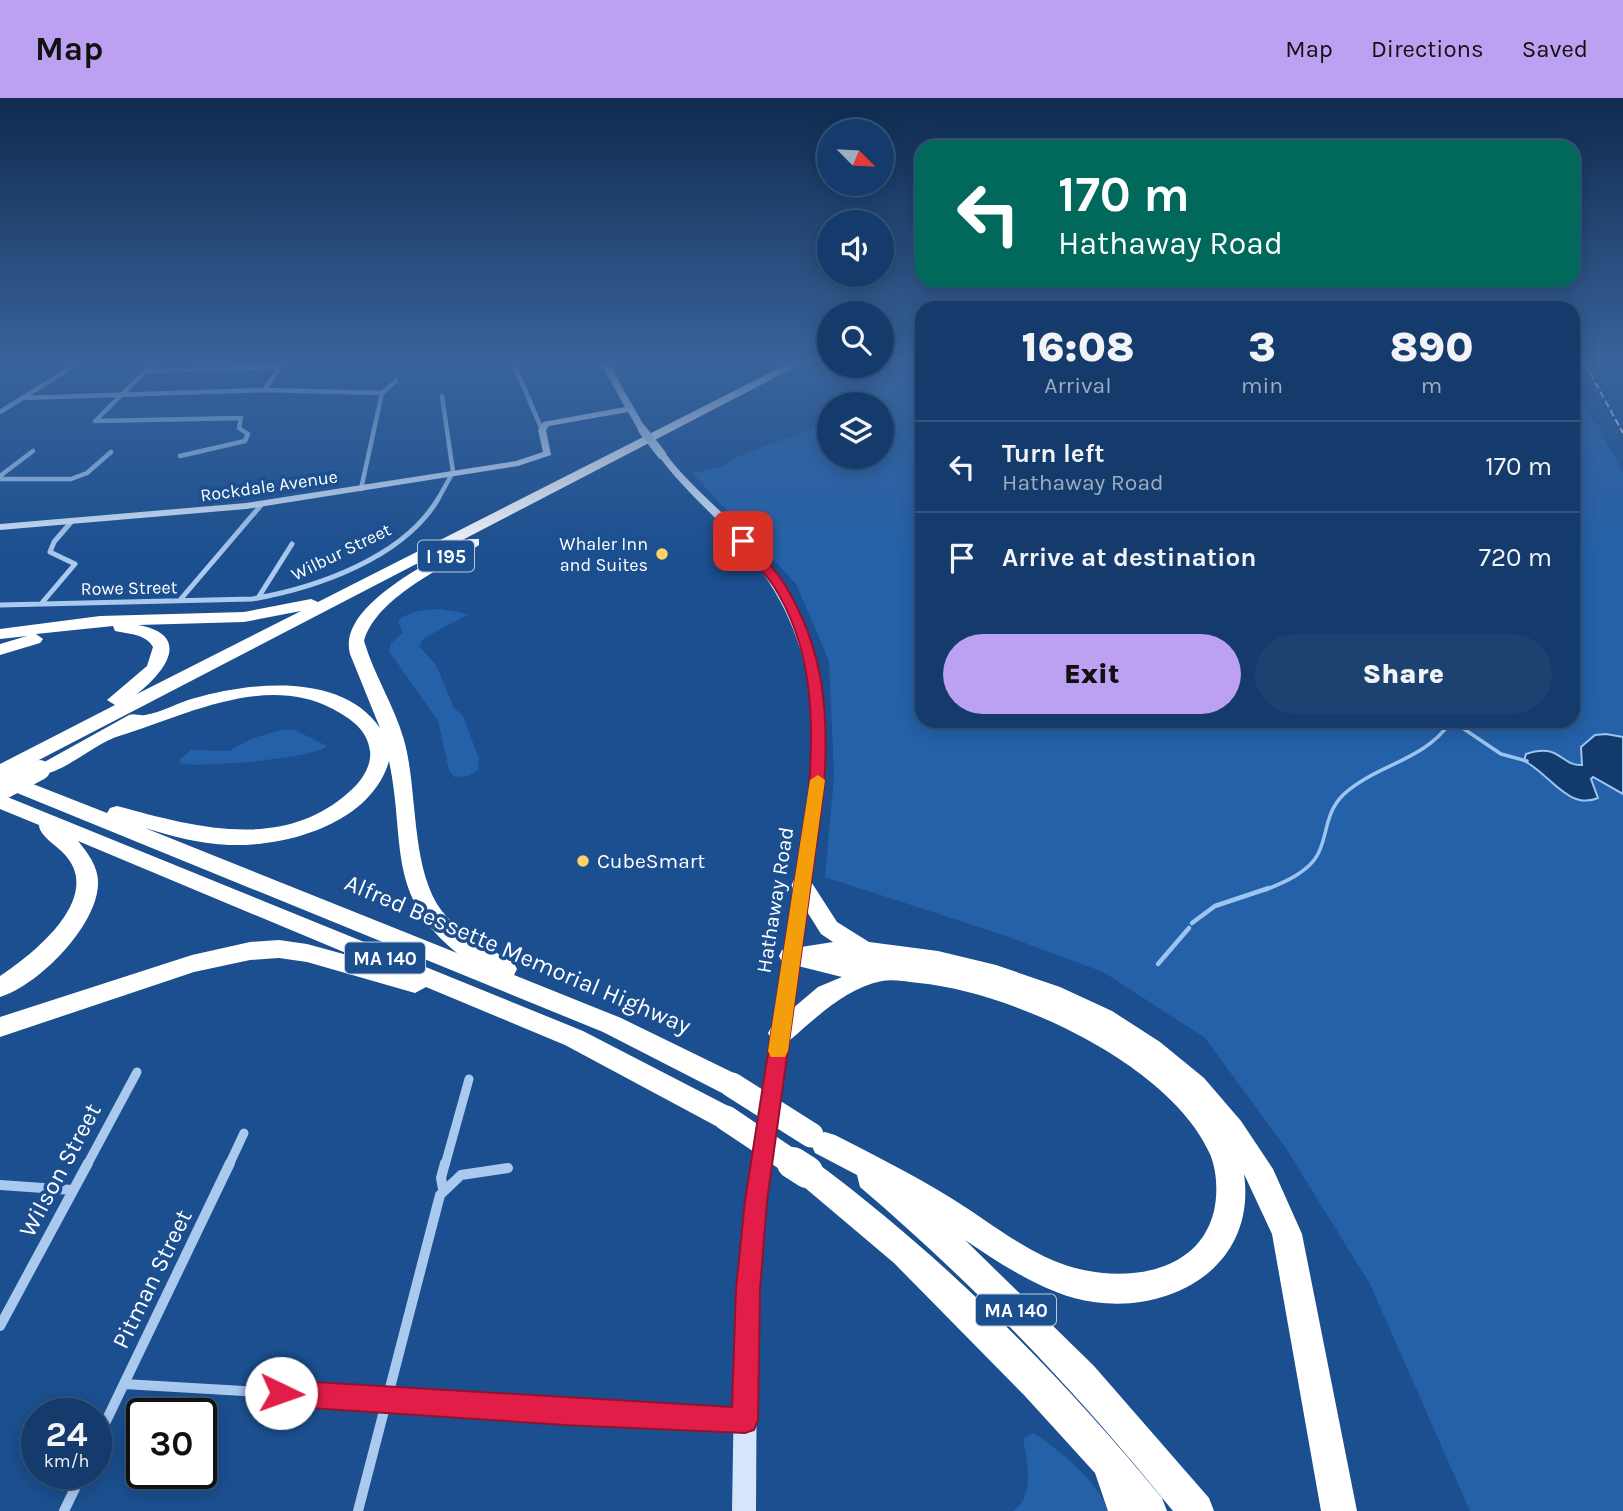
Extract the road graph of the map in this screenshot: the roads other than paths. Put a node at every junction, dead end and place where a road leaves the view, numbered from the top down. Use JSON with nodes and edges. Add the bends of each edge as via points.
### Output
{"nodes":[{"id":1,"x":242,"y":430,"type":"edge"},
{"id":2,"x":374,"y":430,"type":"edge"},
{"id":3,"x":447,"y":430,"type":"edge"},
{"id":4,"x":542,"y":430,"type":"edge"},
{"id":5,"x":643,"y":430,"type":"edge"},
{"id":6,"x":667,"y":430,"type":"edge"},
{"id":7,"x":688,"y":430,"type":"edge"},
{"id":8,"x":33,"y":452,"type":"dead end"},
{"id":9,"x":111,"y":452,"type":"dead end"},
{"id":10,"x":180,"y":456,"type":"dead end"},
{"id":11,"x":453,"y":472,"type":"junction"},
{"id":12,"x":0,"y":477,"type":"edge"},
{"id":13,"x":361,"y":489,"type":"junction"},
{"id":14,"x":262,"y":504,"type":"junction"},
{"id":15,"x":72,"y":522,"type":"junction"},
{"id":16,"x":0,"y":527,"type":"edge"},
{"id":17,"x":480,"y":539,"type":"junction"},
{"id":18,"x":292,"y":544,"type":"dead end"},
{"id":19,"x":369,"y":583,"type":"junction"},
{"id":20,"x":258,"y":598,"type":"junction"},
{"id":21,"x":180,"y":600,"type":"junction"},
{"id":22,"x":41,"y":604,"type":"junction"},
{"id":23,"x":0,"y":605,"type":"edge"},
{"id":24,"x":0,"y":634,"type":"edge"},
{"id":25,"x":0,"y":650,"type":"edge"},
{"id":26,"x":80,"y":749,"type":"junction"},
{"id":27,"x":8,"y":768,"type":"edge"},
{"id":28,"x":0,"y":778,"type":"edge"},
{"id":29,"x":0,"y":791,"type":"edge"},
{"id":30,"x":0,"y":802,"type":"edge"},
{"id":31,"x":45,"y":808,"type":"junction"},
{"id":32,"x":802,"y":886,"type":"junction"},
{"id":33,"x":864,"y":949,"type":"junction"},
{"id":34,"x":791,"y":956,"type":"junction"},
{"id":35,"x":885,"y":972,"type":"junction"},
{"id":36,"x":0,"y":988,"type":"edge"},
{"id":37,"x":612,"y":1025,"type":"junction"},
{"id":38,"x":0,"y":1027,"type":"edge"},
{"id":39,"x":781,"y":1033,"type":"junction"},
{"id":40,"x":574,"y":1038,"type":"junction"},
{"id":41,"x":137,"y":1072,"type":"dead end"},
{"id":42,"x":469,"y":1079,"type":"dead end"},
{"id":43,"x":244,"y":1133,"type":"dead end"},
{"id":44,"x":818,"y":1139,"type":"junction"},
{"id":45,"x":508,"y":1168,"type":"dead end"},
{"id":46,"x":0,"y":1185,"type":"edge"},
{"id":47,"x":443,"y":1189,"type":"junction"},
{"id":48,"x":72,"y":1190,"type":"junction"},
{"id":49,"x":0,"y":1326,"type":"edge"},
{"id":50,"x":124,"y":1384,"type":"junction"},
{"id":51,"x":386,"y":1399,"type":"junction"},
{"id":52,"x":112,"y":1409,"type":"edge"},
{"id":53,"x":745,"y":1420,"type":"junction"},
{"id":54,"x":1100,"y":1451,"type":"junction"},
{"id":55,"x":75,"y":1489,"type":"edge"},
{"id":56,"x":64,"y":1511,"type":"edge"},
{"id":57,"x":358,"y":1511,"type":"edge"},
{"id":58,"x":744,"y":1511,"type":"edge"},
{"id":59,"x":1126,"y":1511,"type":"edge"},
{"id":60,"x":1149,"y":1511,"type":"edge"},
{"id":61,"x":1196,"y":1511,"type":"edge"},
{"id":62,"x":1339,"y":1511,"type":"edge"}],
"edges":[{"from":1,"to":10,"type":"street","via":[[248,434],[245,441]]},
{"from":2,"to":13,"type":"street"},
{"from":3,"to":11,"type":"street"},
{"from":4,"to":11,"type":"main road","name":"Rockdale Avenue","via":[[550,449],[543,456]]},
{"from":5,"to":32,"type":"main road","name":"Hathaway Road","bridge":true,"via":[[766,567],[788,601],[808,648],[819,700],[820,752]]},
{"from":6,"to":19,"type":"highway","number":"I 195"},
{"from":7,"to":17,"type":"highway","number":"I 195"},
{"from":8,"to":12,"type":"street"},
{"from":9,"to":12,"type":"street","via":[[87,473],[71,479]]},
{"from":11,"to":13,"type":"main road","name":"Rockdale Avenue"},
{"from":11,"to":20,"type":"street","name":"Wilbur Street","via":[[420,524],[398,540],[300,589]]},
{"from":13,"to":14,"type":"main road","name":"Rockdale Avenue"},
{"from":14,"to":15,"type":"main road","name":"Rockdale Avenue"},
{"from":14,"to":21,"type":"street"},
{"from":15,"to":16,"type":"main road","name":"Rockdale Avenue"},
{"from":15,"to":22,"type":"street","via":[[50,552],[75,564]]},
{"from":17,"to":26,"type":"highway","number":"I 195"},
{"from":17,"to":37,"type":"highway","via":[[380,604],[355,635],[397,752],[412,873],[428,908],[463,944]]},
{"from":18,"to":20,"type":"street"},
{"from":19,"to":24,"type":"highway","via":[[311,604],[260,615],[110,620]]},
{"from":19,"to":27,"type":"highway","number":"I 195"},
{"from":20,"to":21,"type":"street","name":"Rowe Street"},
{"from":21,"to":22,"type":"street","name":"Rowe Street"},
{"from":22,"to":23,"type":"street","name":"Rowe Street"},
{"from":25,"to":27,"type":"highway","via":[[63,632],[110,627],[145,632],[162,649],[159,665],[138,686]]},
{"from":26,"to":29,"type":"highway","number":"I 195","bridge":true},
{"from":26,"to":31,"type":"highway","via":[[196,703],[280,690],[312,693],[350,709],[371,728],[379,753],[376,773],[347,803],[303,826],[266,835],[198,835],[92,806]]},
{"from":28,"to":31,"type":"highway","name":"Alfred Bessette Memorial Highway","number":"MA 140"},
{"from":30,"to":31,"type":"highway","name":"Alfred Bessette Memorial Highway","number":"MA 140"},
{"from":31,"to":36,"type":"highway","via":[[85,870],[87,891],[79,914],[58,941]]},
{"from":31,"to":37,"type":"highway","name":"Alfred Bessette Memorial Highway","number":"MA 140"},
{"from":31,"to":40,"type":"highway","name":"Alfred Bessette Memorial Highway","number":"MA 140"},
{"from":32,"to":33,"type":"highway","via":[[829,928]]},
{"from":32,"to":34,"type":"main road","name":"Hathaway Road"},
{"from":33,"to":34,"type":"highway","via":[[835,947]]},
{"from":33,"to":62,"type":"highway","via":[[984,970],[1065,999],[1154,1051],[1217,1109],[1261,1172],[1287,1234]]},
{"from":34,"to":35,"type":"highway","via":[[817,965]]},
{"from":34,"to":39,"type":"main road","name":"Hathaway Road"},
{"from":35,"to":39,"type":"highway","via":[[827,994]]},
{"from":35,"to":44,"type":"highway","via":[[957,979],[1017,995],[1060,1013],[1130,1053],[1179,1095],[1215,1137],[1230,1173],[1225,1229],[1207,1258],[1181,1277],[1142,1288],[1091,1287],[1022,1259],[919,1194]]},
{"from":37,"to":44,"type":"highway","name":"Alfred Bessette Memorial Highway","number":"MA 140","bridge":true,"via":[[732,1086]]},
{"from":38,"to":40,"type":"highway","via":[[213,957],[279,949],[338,960]]},
{"from":39,"to":53,"type":"main road","name":"Hathaway Road","via":[[753,1234]]},
{"from":40,"to":54,"type":"highway","name":"Alfred Bessette Memorial Highway","number":"MA 140","bridge":true,"via":[[726,1118],[860,1212],[922,1267]]},
{"from":41,"to":48,"type":"street","name":"Wilson Street"},
{"from":42,"to":47,"type":"street","via":[[441,1178]]},
{"from":43,"to":50,"type":"street","name":"Pitman Street"},
{"from":44,"to":61,"type":"highway","name":"Alfred Bessette Memorial Highway","number":"MA 140","via":[[916,1216],[1007,1301],[1098,1396]]},
{"from":45,"to":47,"type":"street","via":[[467,1171]]},
{"from":46,"to":48,"type":"street"},
{"from":47,"to":51,"type":"street"},
{"from":48,"to":49,"type":"street","name":"Wilson Street"},
{"from":50,"to":51,"type":"street"},
{"from":50,"to":52,"type":"street","name":"Pitman Street"},
{"from":51,"to":53,"type":"street"},
{"from":51,"to":57,"type":"street"},
{"from":53,"to":58,"type":"main road","name":"Hathaway Road"},
{"from":54,"to":59,"type":"highway"},
{"from":54,"to":60,"type":"highway","name":"Alfred Bessette Memorial Highway","number":"MA 140"},
{"from":55,"to":56,"type":"street"}]}
